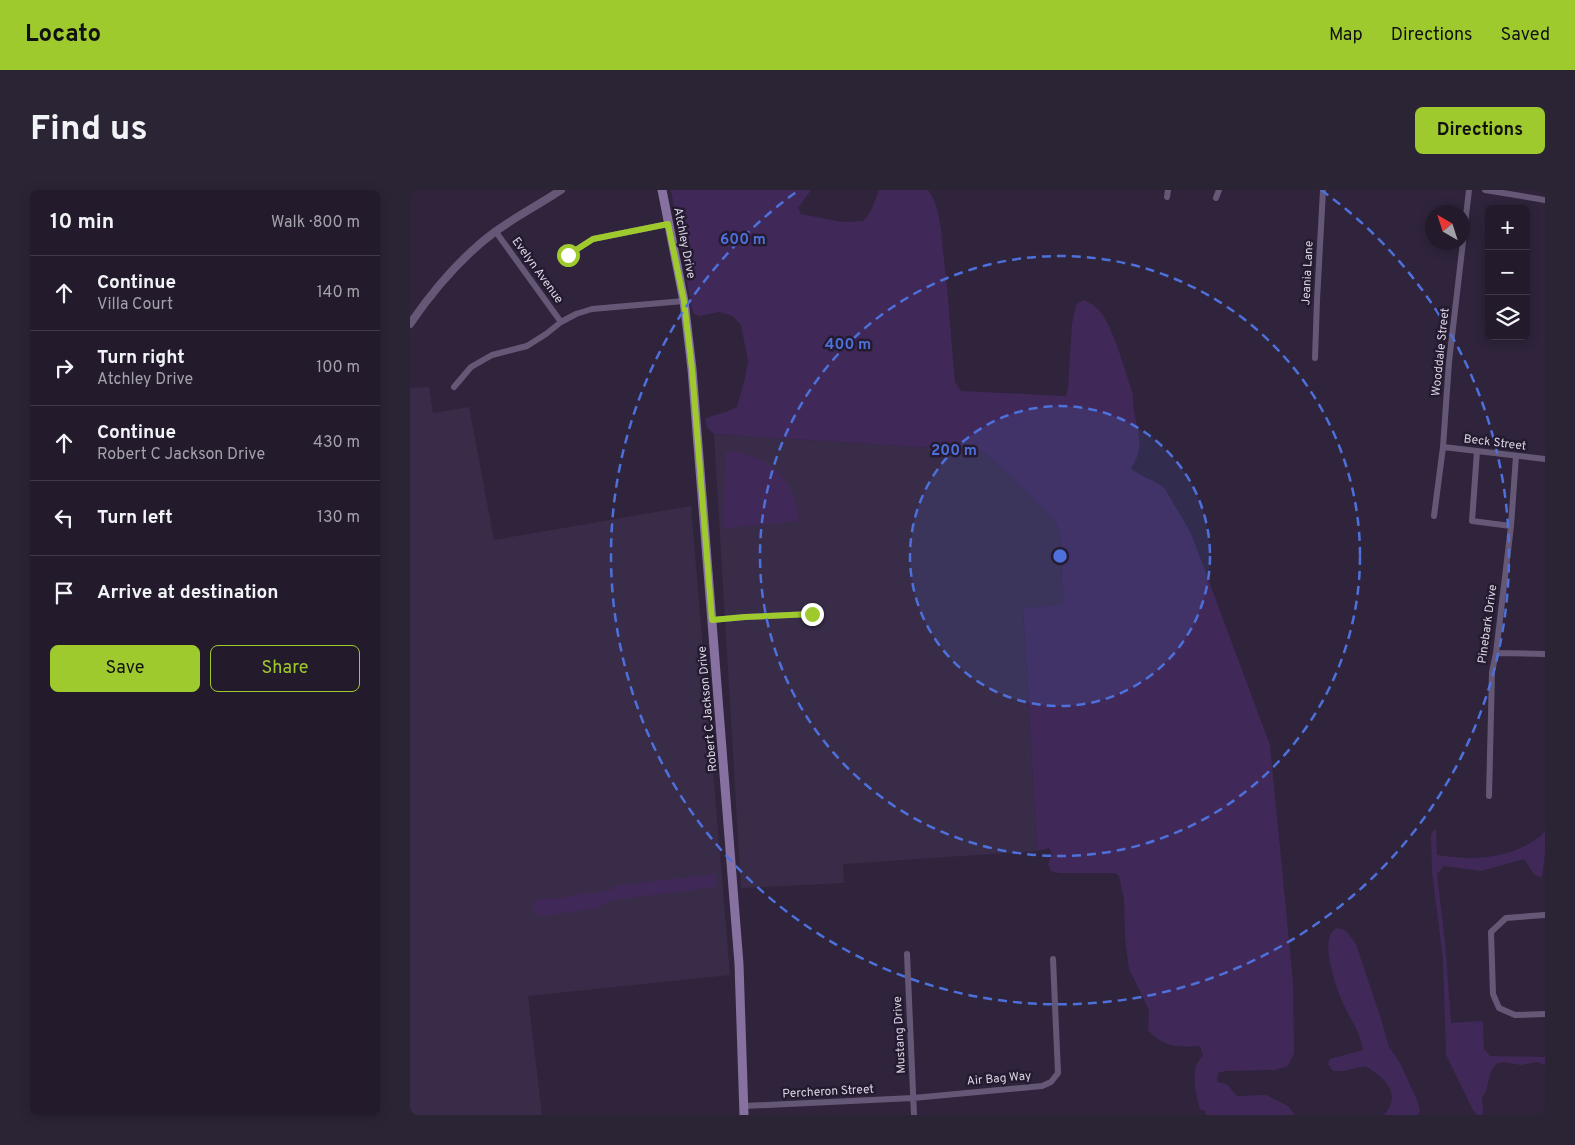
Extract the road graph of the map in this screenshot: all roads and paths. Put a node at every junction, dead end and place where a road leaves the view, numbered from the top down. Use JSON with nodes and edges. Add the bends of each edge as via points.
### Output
{"nodes":[{"id":1,"x":561,"y":190,"type":"edge"},
{"id":2,"x":662,"y":190,"type":"edge"},
{"id":3,"x":1219,"y":190,"type":"edge"},
{"id":4,"x":1322,"y":190,"type":"edge"},
{"id":5,"x":1469,"y":190,"type":"edge"},
{"id":6,"x":1486,"y":190,"type":"edge"},
{"id":7,"x":1216,"y":198,"type":"dead end"},
{"id":8,"x":1545,"y":200,"type":"edge"},
{"id":9,"x":668,"y":224,"type":"junction"},
{"id":10,"x":496,"y":232,"type":"junction"},
{"id":11,"x":568,"y":255,"type":"dead end"},
{"id":12,"x":684,"y":301,"type":"junction"},
{"id":13,"x":561,"y":322,"type":"junction"},
{"id":14,"x":410,"y":324,"type":"edge"},
{"id":15,"x":1316,"y":358,"type":"dead end"},
{"id":16,"x":454,"y":387,"type":"dead end"},
{"id":17,"x":1443,"y":447,"type":"junction"},
{"id":18,"x":1477,"y":451,"type":"junction"},
{"id":19,"x":1516,"y":456,"type":"junction"},
{"id":20,"x":1545,"y":459,"type":"edge"},
{"id":21,"x":1434,"y":516,"type":"dead end"},
{"id":22,"x":1511,"y":526,"type":"junction"},
{"id":23,"x":812,"y":614,"type":"dead end"},
{"id":24,"x":712,"y":620,"type":"junction"},
{"id":25,"x":1496,"y":653,"type":"junction"},
{"id":26,"x":1545,"y":654,"type":"edge"},
{"id":27,"x":1489,"y":796,"type":"dead end"},
{"id":28,"x":1545,"y":915,"type":"edge"},
{"id":29,"x":907,"y":954,"type":"dead end"},
{"id":30,"x":1054,"y":959,"type":"dead end"},
{"id":31,"x":1545,"y":1014,"type":"edge"},
{"id":32,"x":913,"y":1098,"type":"junction"},
{"id":33,"x":744,"y":1111,"type":"edge"},
{"id":34,"x":914,"y":1115,"type":"edge"}],
"edges":[{"from":1,"to":10,"type":"street"},
{"from":2,"to":9,"type":"main road","name":"Atchley Drive"},
{"from":3,"to":7,"type":"street"},
{"from":4,"to":15,"type":"street","name":"Jeania Lane"},
{"from":5,"to":17,"type":"street","name":"Wooddale Street","via":[[1449,362]]},
{"from":6,"to":8,"type":"street"},
{"from":9,"to":11,"type":"street","via":[[593,239]]},
{"from":9,"to":12,"type":"main road","name":"Atchley Drive"},
{"from":10,"to":13,"type":"street","name":"Evelyn Avenue"},
{"from":10,"to":14,"type":"street","via":[[462,260],[431,294]]},
{"from":12,"to":13,"type":"street","via":[[592,308]]},
{"from":12,"to":24,"type":"main road","name":"Robert C Jackson Drive"},
{"from":13,"to":16,"type":"street","via":[[527,346],[492,355],[471,367]]},
{"from":17,"to":18,"type":"street","name":"Beck Street"},
{"from":17,"to":21,"type":"street","name":"Wooddale Street"},
{"from":18,"to":19,"type":"street","name":"Beck Street"},
{"from":18,"to":22,"type":"street","via":[[1472,521]]},
{"from":19,"to":20,"type":"street","name":"Beck Street"},
{"from":19,"to":22,"type":"street","name":"Pinebark Drive"},
{"from":22,"to":25,"type":"street","name":"Pinebark Drive"},
{"from":23,"to":24,"type":"street"},
{"from":24,"to":33,"type":"main road","name":"Robert C Jackson Drive","via":[[739,964]]},
{"from":25,"to":26,"type":"street"},
{"from":25,"to":27,"type":"street","name":"Pinebark Drive","via":[[1492,672]]},
{"from":28,"to":31,"type":"street","via":[[1506,918],[1491,932],[1493,994],[1499,1008],[1515,1015]]},
{"from":29,"to":32,"type":"street","name":"Mustang Drive"},
{"from":30,"to":32,"type":"street","name":"Air Bag Way","via":[[1058,1073],[1051,1082],[1042,1086]]},
{"from":32,"to":33,"type":"street","name":"Percheron Street"},
{"from":32,"to":34,"type":"street","name":"Mustang Drive"}]}
